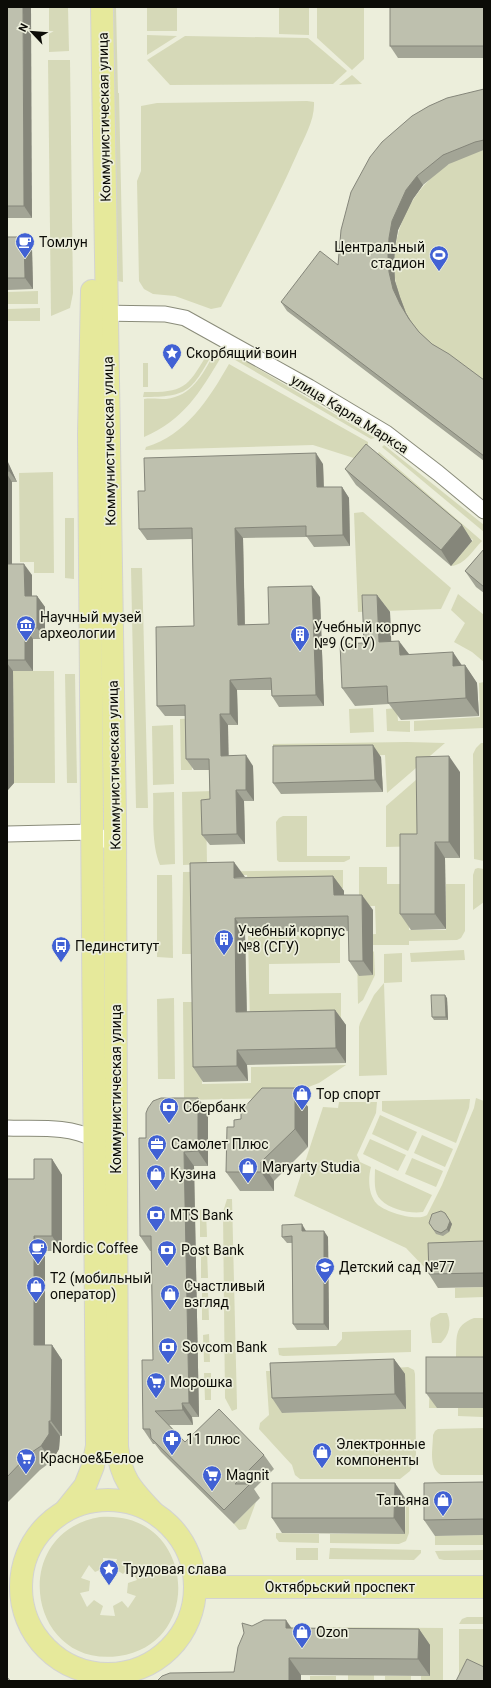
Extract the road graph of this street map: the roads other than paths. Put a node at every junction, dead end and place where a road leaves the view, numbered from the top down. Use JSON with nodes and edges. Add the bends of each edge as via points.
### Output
{"nodes":[{"id":1,"x":90,"y":7,"type":"edge"},
{"id":2,"x":102,"y":7,"type":"edge"},
{"id":3,"x":99,"y":313,"type":"junction"},
{"id":4,"x":484,"y":511,"type":"edge"},
{"id":5,"x":93,"y":832,"type":"junction"},
{"id":6,"x":7,"y":834,"type":"edge"},
{"id":7,"x":115,"y":846,"type":"junction"},
{"id":8,"x":7,"y":1128,"type":"edge"},
{"id":9,"x":94,"y":1139,"type":"junction"},
{"id":10,"x":65,"y":1511,"type":"junction"},
{"id":11,"x":152,"y":1511,"type":"junction"},
{"id":12,"x":14,"y":1587,"type":"edge"},
{"id":13,"x":196,"y":1587,"type":"junction"},
{"id":14,"x":484,"y":1587,"type":"edge"},
{"id":15,"x":111,"y":1677,"type":"edge"}],
"edges":[{"from":1,"to":3,"type":"main road","name":"Коммунистическая улица"},
{"from":2,"to":3,"type":"main road","name":"Коммунистическая улица"},
{"from":3,"to":4,"type":"street","name":"улица Карла Маркса","via":[[185,318],[386,433]]},
{"from":3,"to":5,"type":"main road","name":"Коммунистическая улица","via":[[89,442]]},
{"from":3,"to":7,"type":"main road","name":"Коммунистическая улица"},
{"from":5,"to":6,"type":"street"},
{"from":5,"to":7,"type":"street"},
{"from":5,"to":9,"type":"main road","name":"Коммунистическая улица"},
{"from":7,"to":11,"type":"main road","name":"Коммунистическая улица","via":[[117,1447],[124,1477]]},
{"from":8,"to":9,"type":"street","via":[[62,1129]]},
{"from":9,"to":10,"type":"main road","name":"Коммунистическая улица","via":[[97,1446],[85,1486]]},
{"from":10,"to":11,"type":"main road","via":[[78,1504],[108,1499],[131,1503]]},
{"from":10,"to":12,"type":"main road","via":[[47,1525],[33,1543]]},
{"from":11,"to":13,"type":"main road","via":[[170,1525],[184,1543],[190,1557]]},
{"from":12,"to":15,"type":"main road","via":[[33,1631],[48,1649],[66,1663]]},
{"from":13,"to":14,"type":"main road","name":"Октябрьский проспект"},
{"from":13,"to":15,"type":"main road","via":[[194,1602],[184,1630],[166,1653],[140,1668]]}]}
